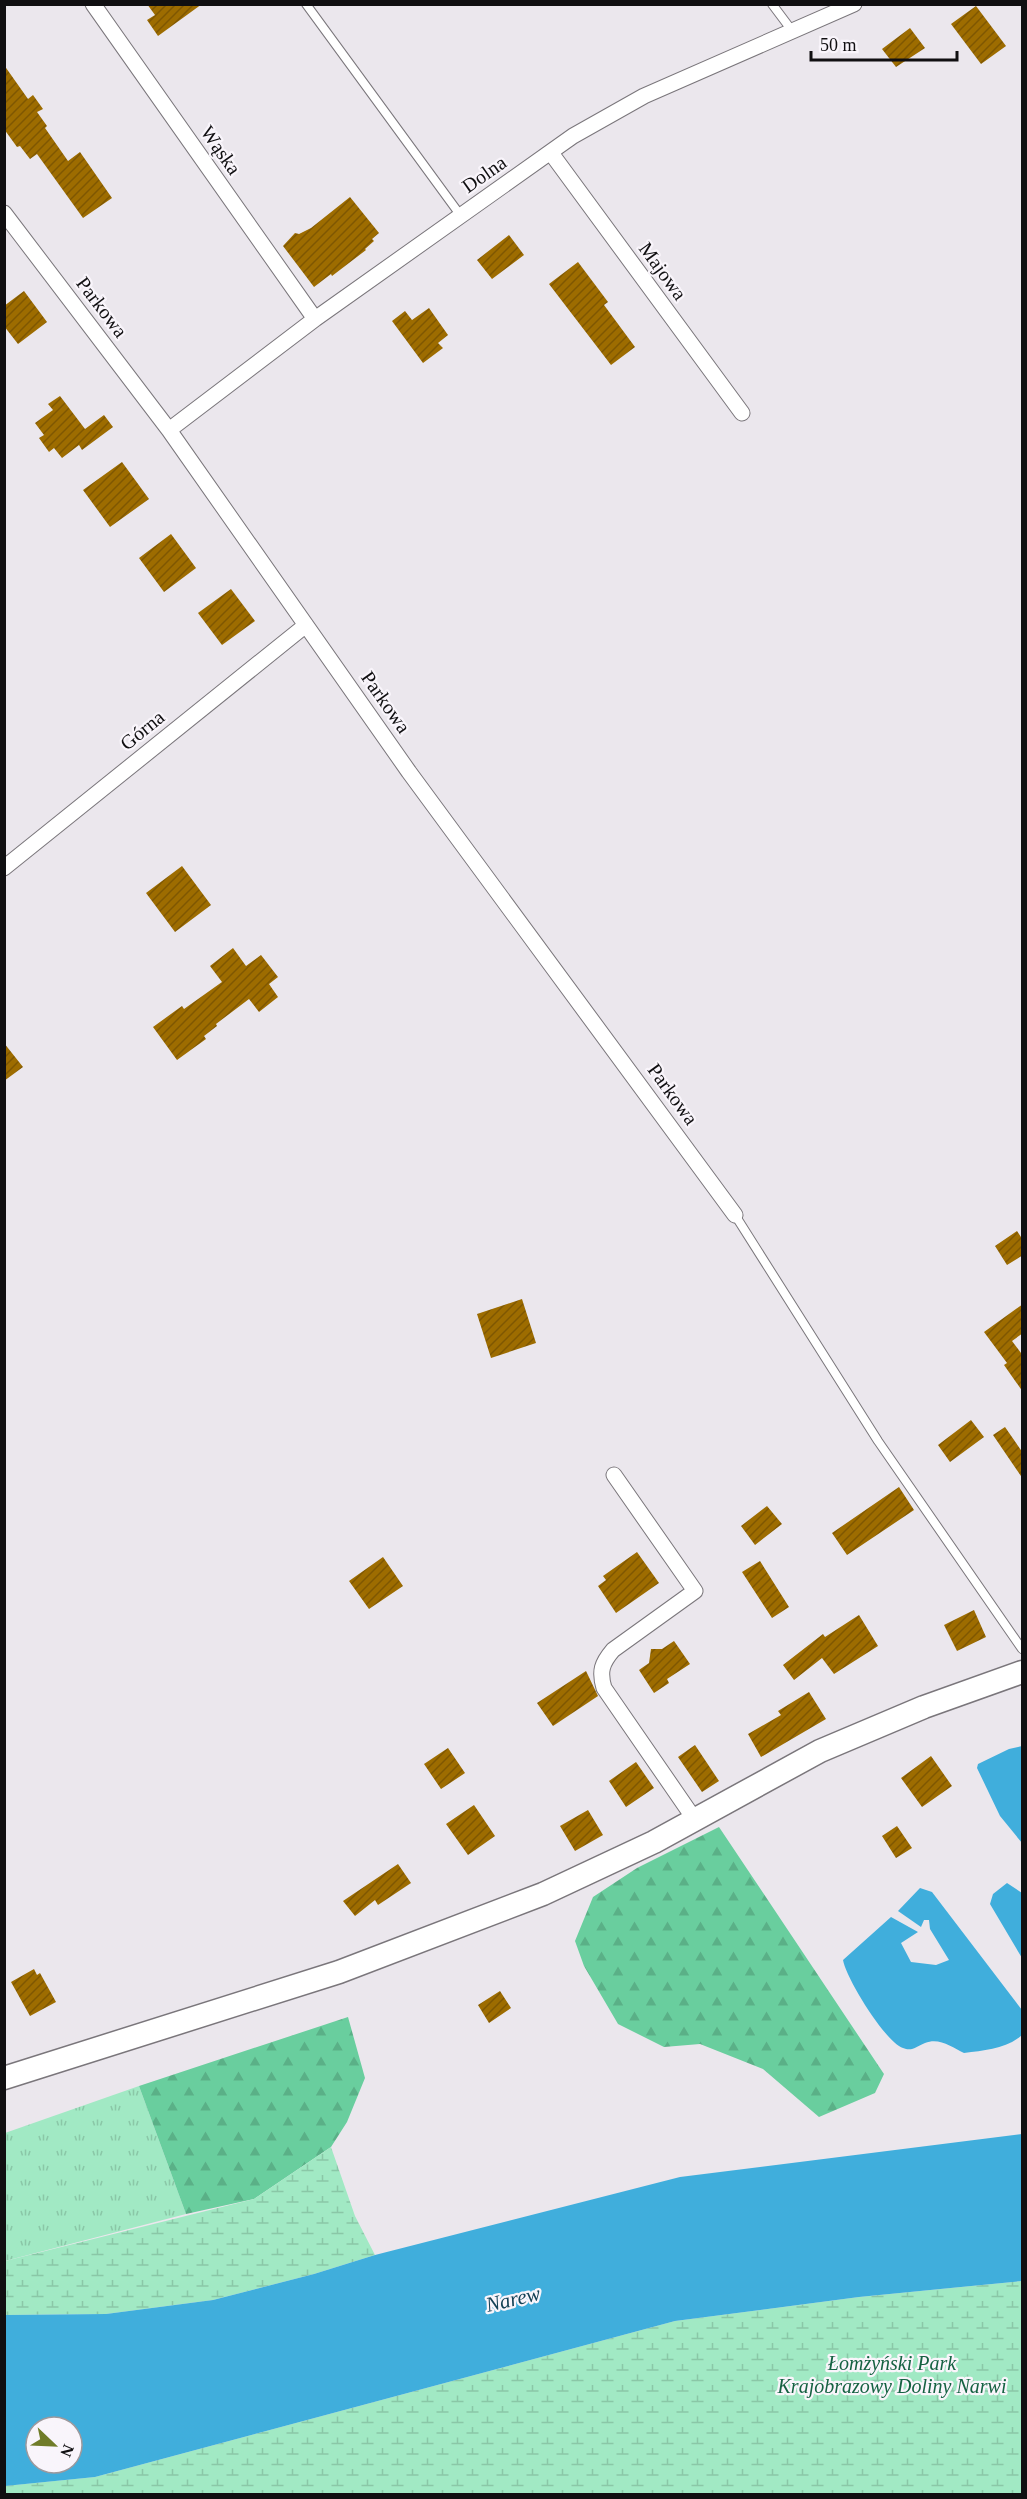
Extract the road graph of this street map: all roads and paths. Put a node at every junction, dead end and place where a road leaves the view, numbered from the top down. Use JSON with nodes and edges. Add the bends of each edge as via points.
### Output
{"nodes":[{"id":1,"x":93,"y":4,"type":"edge"},
{"id":2,"x":306,"y":4,"type":"edge"},
{"id":3,"x":772,"y":4,"type":"edge"},
{"id":4,"x":854,"y":4,"type":"edge"},
{"id":5,"x":793,"y":33,"type":"junction"},
{"id":6,"x":551,"y":153,"type":"junction"},
{"id":7,"x":4,"y":213,"type":"edge"},
{"id":8,"x":461,"y":216,"type":"junction"},
{"id":9,"x":315,"y":319,"type":"junction"},
{"id":10,"x":742,"y":413,"type":"dead end"},
{"id":11,"x":169,"y":430,"type":"junction"},
{"id":12,"x":306,"y":625,"type":"junction"},
{"id":13,"x":4,"y":868,"type":"edge"},
{"id":14,"x":735,"y":1215,"type":"joint"},
{"id":15,"x":614,"y":1474,"type":"dead end"},
{"id":16,"x":1023,"y":1649,"type":"edge"},
{"id":17,"x":1023,"y":1672,"type":"edge"},
{"id":18,"x":695,"y":1820,"type":"junction"},
{"id":19,"x":4,"y":2078,"type":"edge"}],
"edges":[{"from":1,"to":9,"type":"street","name":"Wąska"},
{"from":2,"to":8,"type":"lane"},
{"from":3,"to":5,"type":"lane"},
{"from":4,"to":5,"type":"street","name":"Dolna"},
{"from":5,"to":6,"type":"street","name":"Dolna","via":[[644,96]]},
{"from":6,"to":8,"type":"street","name":"Dolna"},
{"from":6,"to":10,"type":"street","name":"Majowa"},
{"from":7,"to":11,"type":"street","name":"Parkowa"},
{"from":8,"to":9,"type":"street","name":"Dolna"},
{"from":9,"to":11,"type":"street","name":"Dolna"},
{"from":11,"to":12,"type":"street","name":"Parkowa"},
{"from":12,"to":13,"type":"street","name":"Górna"},
{"from":12,"to":14,"type":"street","name":"Parkowa","via":[[409,772]]},
{"from":14,"to":16,"type":"lane","via":[[878,1441]]},
{"from":15,"to":18,"type":"street","via":[[695,1591],[613,1650],[603,1661],[600,1675],[604,1688]]},
{"from":17,"to":18,"type":"street","via":[[924,1707],[820,1751]]},
{"from":18,"to":19,"type":"street","via":[[543,1894],[339,1972]]}]}
